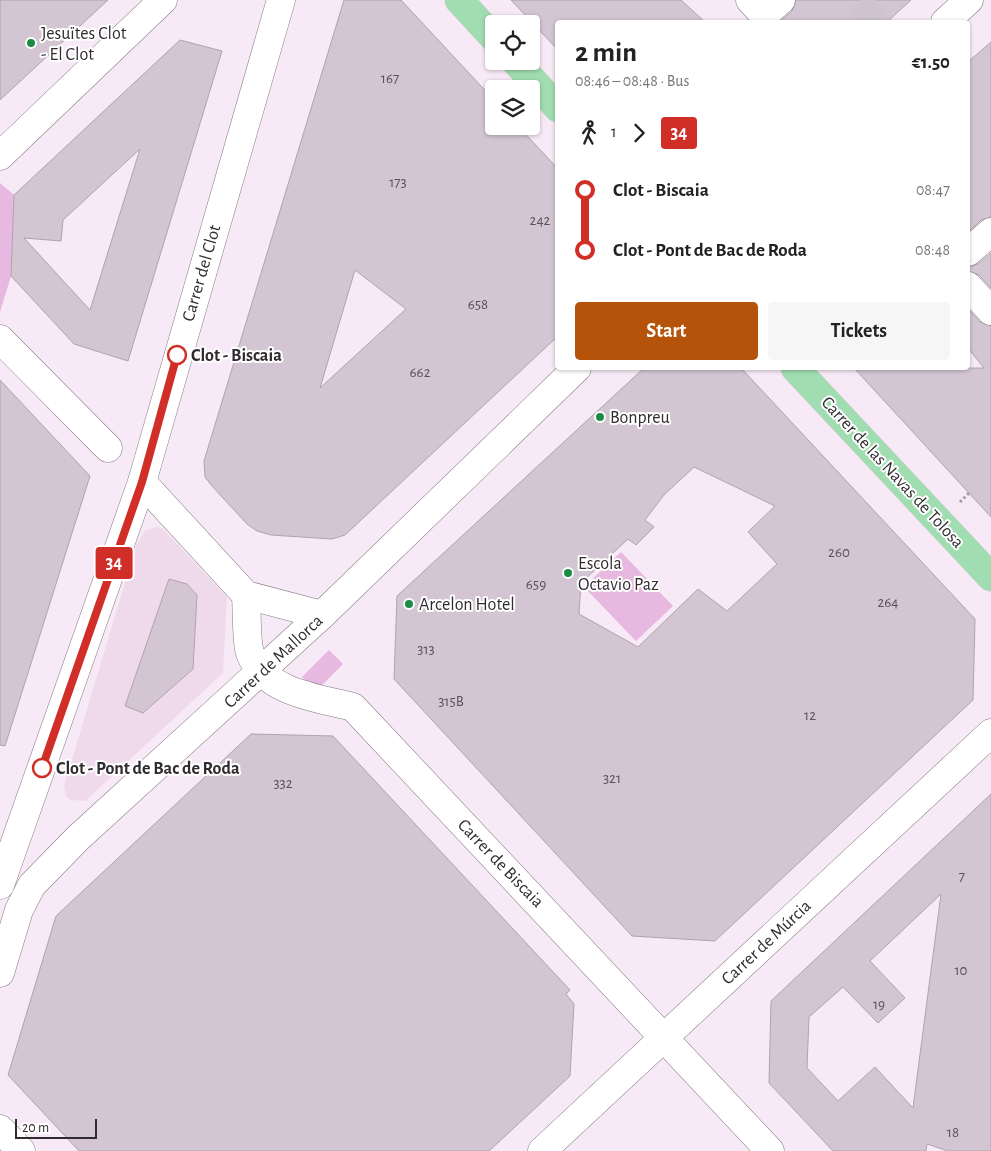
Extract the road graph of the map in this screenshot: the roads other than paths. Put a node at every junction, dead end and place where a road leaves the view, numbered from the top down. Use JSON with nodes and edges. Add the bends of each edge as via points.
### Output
{"nodes":[{"id":1,"x":163,"y":0,"type":"edge"},
{"id":2,"x":281,"y":0,"type":"edge"},
{"id":3,"x":459,"y":0,"type":"edge"},
{"id":4,"x":750,"y":0,"type":"edge"},
{"id":5,"x":781,"y":0,"type":"edge"},
{"id":6,"x":966,"y":1,"type":"edge"},
{"id":7,"x":946,"y":20,"type":"edge"},
{"id":8,"x":485,"y":28,"type":"edge"},
{"id":9,"x":523,"y":70,"type":"edge"},
{"id":10,"x":555,"y":105,"type":"edge"},
{"id":11,"x":0,"y":156,"type":"edge"},
{"id":12,"x":991,"y":232,"type":"edge"},
{"id":13,"x":970,"y":250,"type":"edge"},
{"id":14,"x":970,"y":288,"type":"edge"},
{"id":15,"x":991,"y":311,"type":"edge"},
{"id":16,"x":0,"y":340,"type":"edge"},
{"id":17,"x":575,"y":370,"type":"edge"},
{"id":18,"x":797,"y":370,"type":"edge"},
{"id":19,"x":108,"y":448,"type":"dead end"},
{"id":20,"x":142,"y":482,"type":"junction"},
{"id":21,"x":991,"y":577,"type":"edge"},
{"id":22,"x":246,"y":595,"type":"junction"},
{"id":23,"x":322,"y":615,"type":"junction"},
{"id":24,"x":262,"y":672,"type":"junction"},
{"id":25,"x":991,"y":733,"type":"edge"},
{"id":26,"x":0,"y":885,"type":"edge"},
{"id":27,"x":0,"y":973,"type":"edge"},
{"id":28,"x":664,"y":1036,"type":"junction"},
{"id":29,"x":0,"y":1129,"type":"edge"},
{"id":30,"x":21,"y":1151,"type":"edge"},
{"id":31,"x":542,"y":1151,"type":"edge"},
{"id":32,"x":770,"y":1151,"type":"edge"}],
"edges":[{"from":1,"to":11,"type":"street"},
{"from":2,"to":20,"type":"street","name":"Carrer del Clot"},
{"from":3,"to":8,"type":"main road"},
{"from":4,"to":5,"type":"street","via":[[764,15]]},
{"from":6,"to":7,"type":"street"},
{"from":9,"to":10,"type":"main road"},
{"from":12,"to":13,"type":"street"},
{"from":14,"to":15,"type":"street"},
{"from":16,"to":19,"type":"street"},
{"from":17,"to":23,"type":"street","name":"Carrer de Mallorca"},
{"from":18,"to":21,"type":"main road","name":"Carrer de las Navas de Tolosa"},
{"from":20,"to":22,"type":"street"},
{"from":20,"to":26,"type":"street","name":"Carrer del Clot"},
{"from":22,"to":23,"type":"street"},
{"from":22,"to":24,"type":"street","name":"Carrer de Biscaia","via":[[250,653]]},
{"from":23,"to":24,"type":"street","name":"Carrer de Mallorca"},
{"from":24,"to":27,"type":"street","name":"Carrer de Mallorca","via":[[78,838],[32,885],[19,910]]},
{"from":24,"to":28,"type":"street","name":"Carrer de Biscaia","via":[[285,689],[353,707]]},
{"from":25,"to":28,"type":"street","name":"Carrer de Múrcia"},
{"from":28,"to":31,"type":"street","name":"Carrer de Múrcia"},
{"from":28,"to":32,"type":"street","name":"Carrer de Biscaia"},
{"from":29,"to":30,"type":"street"}]}
